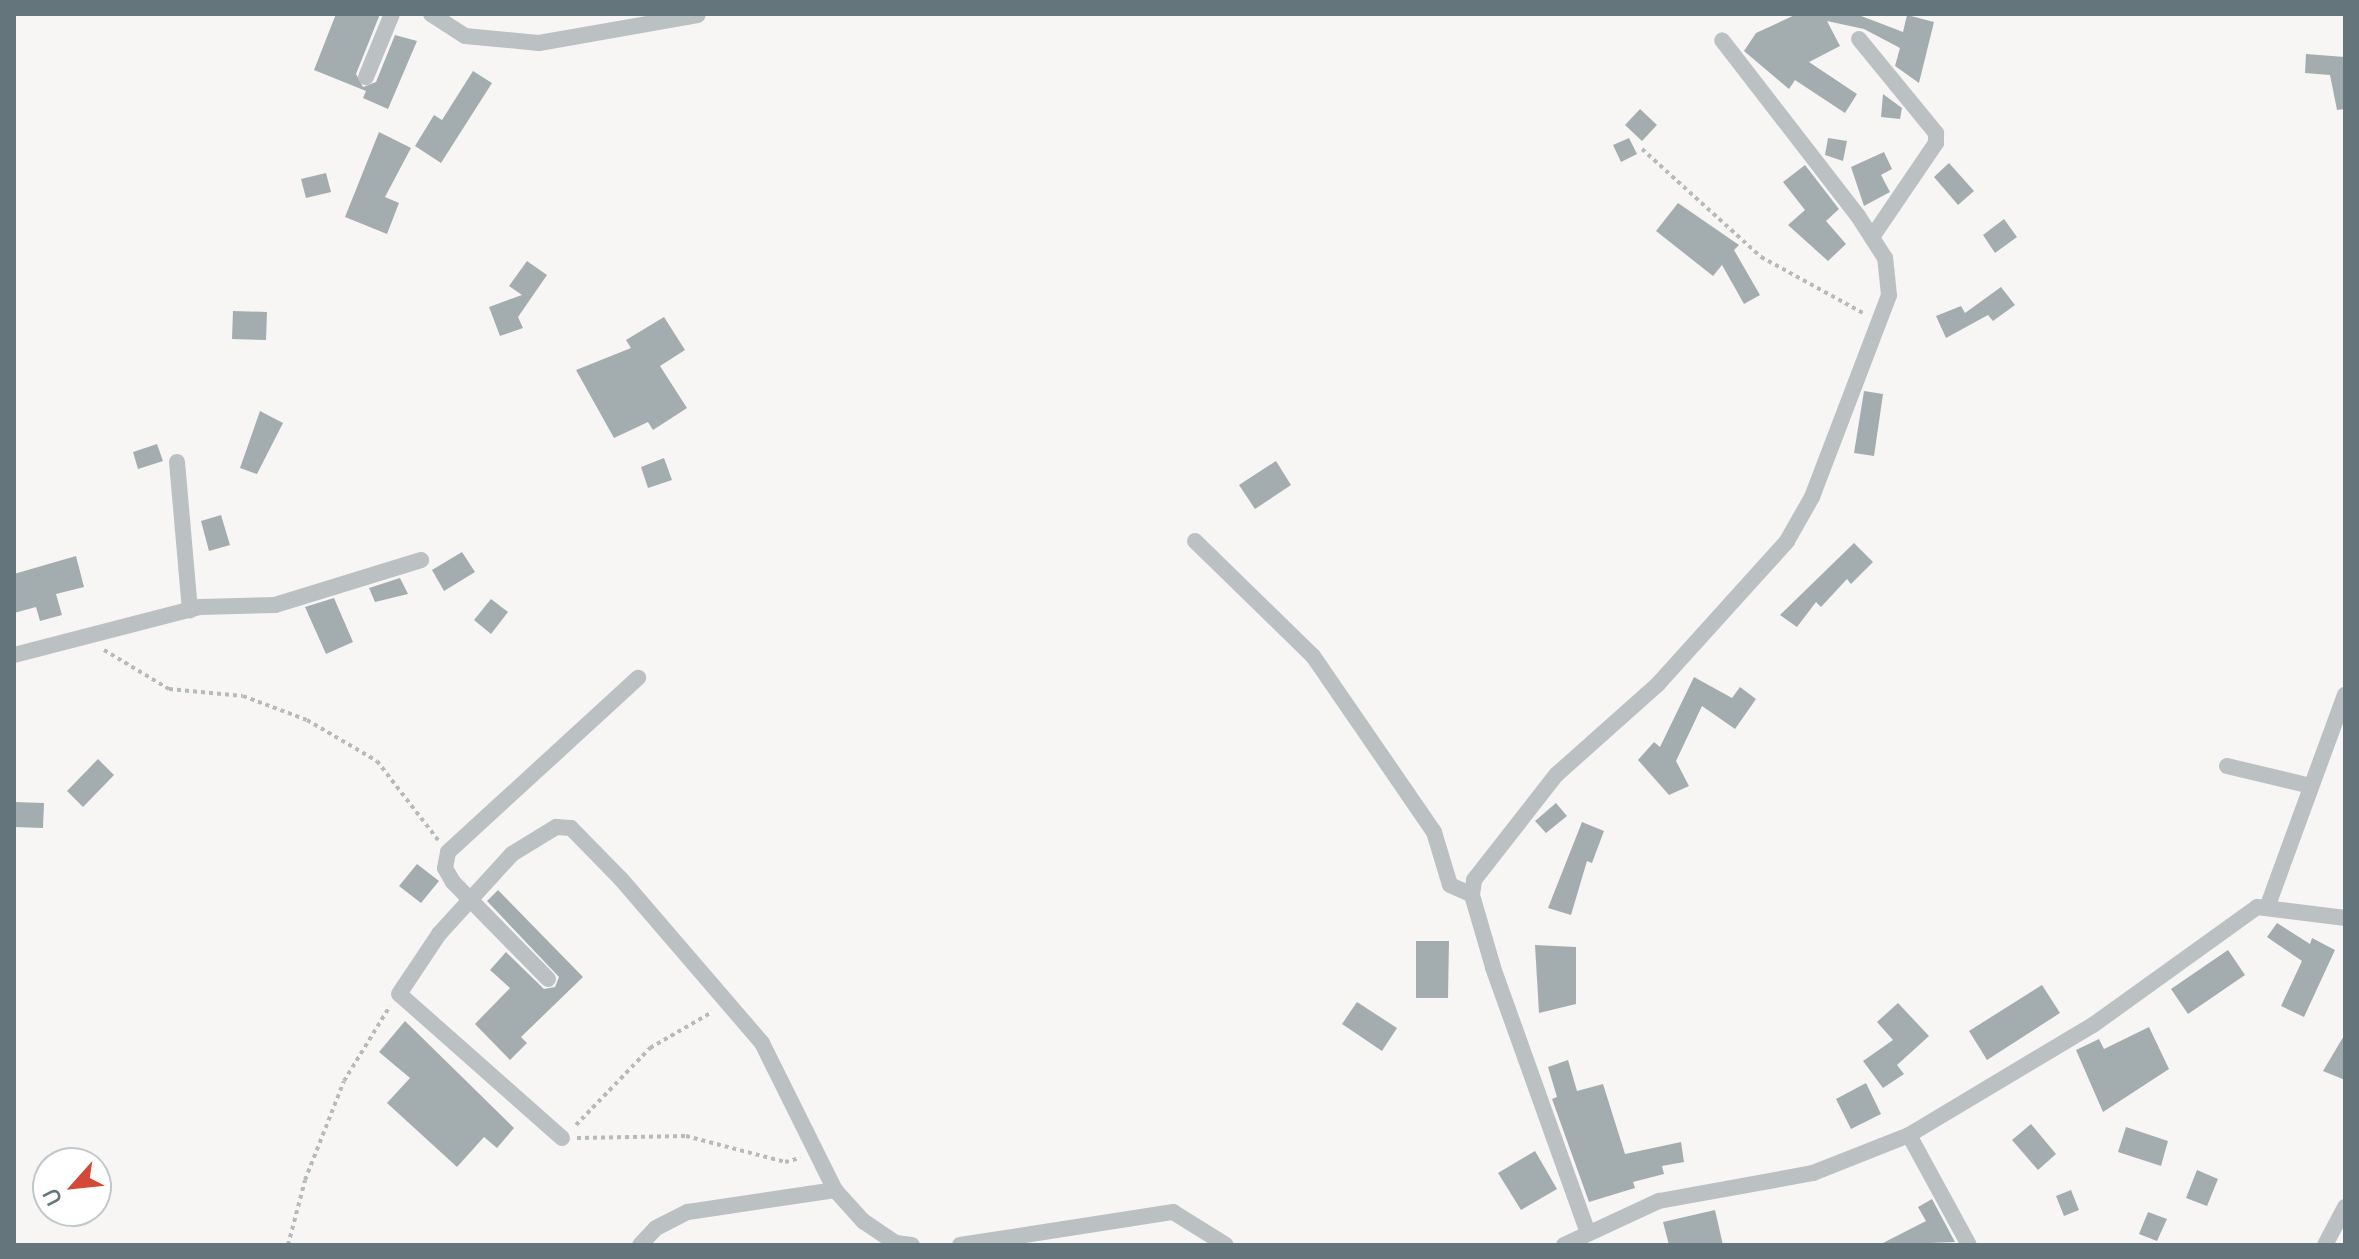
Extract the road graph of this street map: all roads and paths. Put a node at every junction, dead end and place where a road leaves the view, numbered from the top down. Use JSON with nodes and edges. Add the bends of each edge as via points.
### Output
{"nodes":[{"id":1,"x":392,"y":14,"type":"edge"},
{"id":2,"x":431,"y":14,"type":"edge"},
{"id":3,"x":698,"y":15,"type":"edge"},
{"id":4,"x":1859,"y":39,"type":"dead end"},
{"id":5,"x":1722,"y":40,"type":"dead end"},
{"id":6,"x":366,"y":77,"type":"dead end"},
{"id":7,"x":1642,"y":149,"type":"dead end"},
{"id":8,"x":1872,"y":237,"type":"junction"},
{"id":9,"x":1881,"y":322,"type":"junction"},
{"id":10,"x":177,"y":462,"type":"dead end"},
{"id":11,"x":1195,"y":541,"type":"dead end"},
{"id":12,"x":421,"y":560,"type":"dead end"},
{"id":13,"x":190,"y":610,"type":"junction"},
{"id":14,"x":78,"y":634,"type":"junction"},
{"id":15,"x":14,"y":655,"type":"edge"},
{"id":16,"x":638,"y":678,"type":"dead end"},
{"id":17,"x":2345,"y":695,"type":"edge"},
{"id":18,"x":2227,"y":766,"type":"dead end"},
{"id":19,"x":2311,"y":786,"type":"junction"},
{"id":20,"x":448,"y":852,"type":"junction"},
{"id":21,"x":1472,"y":895,"type":"junction"},
{"id":22,"x":471,"y":899,"type":"junction"},
{"id":23,"x":2268,"y":905,"type":"junction"},
{"id":24,"x":2345,"y":918,"type":"edge"},
{"id":25,"x":548,"y":979,"type":"dead end"},
{"id":26,"x":399,"y":994,"type":"junction"},
{"id":27,"x":730,"y":1002,"type":"junction"},
{"id":28,"x":1909,"y":1135,"type":"junction"},
{"id":29,"x":562,"y":1138,"type":"junction"},
{"id":30,"x":819,"y":1154,"type":"junction"},
{"id":31,"x":835,"y":1190,"type":"junction"},
{"id":32,"x":2345,"y":1207,"type":"edge"},
{"id":33,"x":1588,"y":1233,"type":"junction"},
{"id":34,"x":288,"y":1245,"type":"edge"},
{"id":35,"x":640,"y":1245,"type":"edge"},
{"id":36,"x":912,"y":1245,"type":"edge"},
{"id":37,"x":960,"y":1245,"type":"edge"},
{"id":38,"x":1226,"y":1245,"type":"edge"},
{"id":39,"x":1564,"y":1245,"type":"edge"},
{"id":40,"x":1969,"y":1245,"type":"edge"},
{"id":41,"x":2325,"y":1245,"type":"edge"}],
"edges":[{"from":1,"to":6,"type":"street"},
{"from":2,"to":3,"type":"street","via":[[486,41],[539,43]]},
{"from":4,"to":8,"type":"street","via":[[1936,133],[1936,143]]},
{"from":5,"to":8,"type":"street"},
{"from":7,"to":9,"type":"path","via":[[1761,257]]},
{"from":8,"to":9,"type":"street","via":[[1891,276]]},
{"from":9,"to":21,"type":"street","via":[[1812,497],[1787,541],[1658,684],[1556,775],[1483,861]]},
{"from":10,"to":13,"type":"street"},
{"from":11,"to":21,"type":"street","via":[[1313,656],[1434,832],[1450,885]]},
{"from":12,"to":13,"type":"street","via":[[275,605]]},
{"from":13,"to":14,"type":"street"},
{"from":14,"to":15,"type":"street"},
{"from":14,"to":20,"type":"path","via":[[169,689],[243,696],[307,720],[354,747],[377,761]]},
{"from":16,"to":20,"type":"street"},
{"from":17,"to":19,"type":"street"},
{"from":18,"to":19,"type":"street"},
{"from":19,"to":23,"type":"street"},
{"from":20,"to":22,"type":"street","via":[[448,873]]},
{"from":21,"to":33,"type":"street"},
{"from":22,"to":25,"type":"street"},
{"from":22,"to":26,"type":"street"},
{"from":22,"to":27,"type":"street","via":[[537,835],[571,828]]},
{"from":23,"to":24,"type":"street"},
{"from":23,"to":28,"type":"street","via":[[2172,965],[2093,1025]]},
{"from":26,"to":29,"type":"street"},
{"from":26,"to":34,"type":"path","via":[[344,1081],[305,1180]]},
{"from":27,"to":29,"type":"path","via":[[650,1048]]},
{"from":27,"to":30,"type":"street","via":[[762,1043]]},
{"from":28,"to":33,"type":"street","via":[[1813,1173],[1659,1201]]},
{"from":28,"to":40,"type":"street"},
{"from":29,"to":30,"type":"path","via":[[686,1136],[785,1162]]},
{"from":30,"to":31,"type":"street"},
{"from":31,"to":35,"type":"street","via":[[688,1212],[656,1228]]},
{"from":31,"to":36,"type":"street","via":[[863,1221],[896,1243]]},
{"from":32,"to":41,"type":"street"},
{"from":33,"to":39,"type":"street"},
{"from":37,"to":38,"type":"street","via":[[1144,1212],[1173,1212]]}]}
